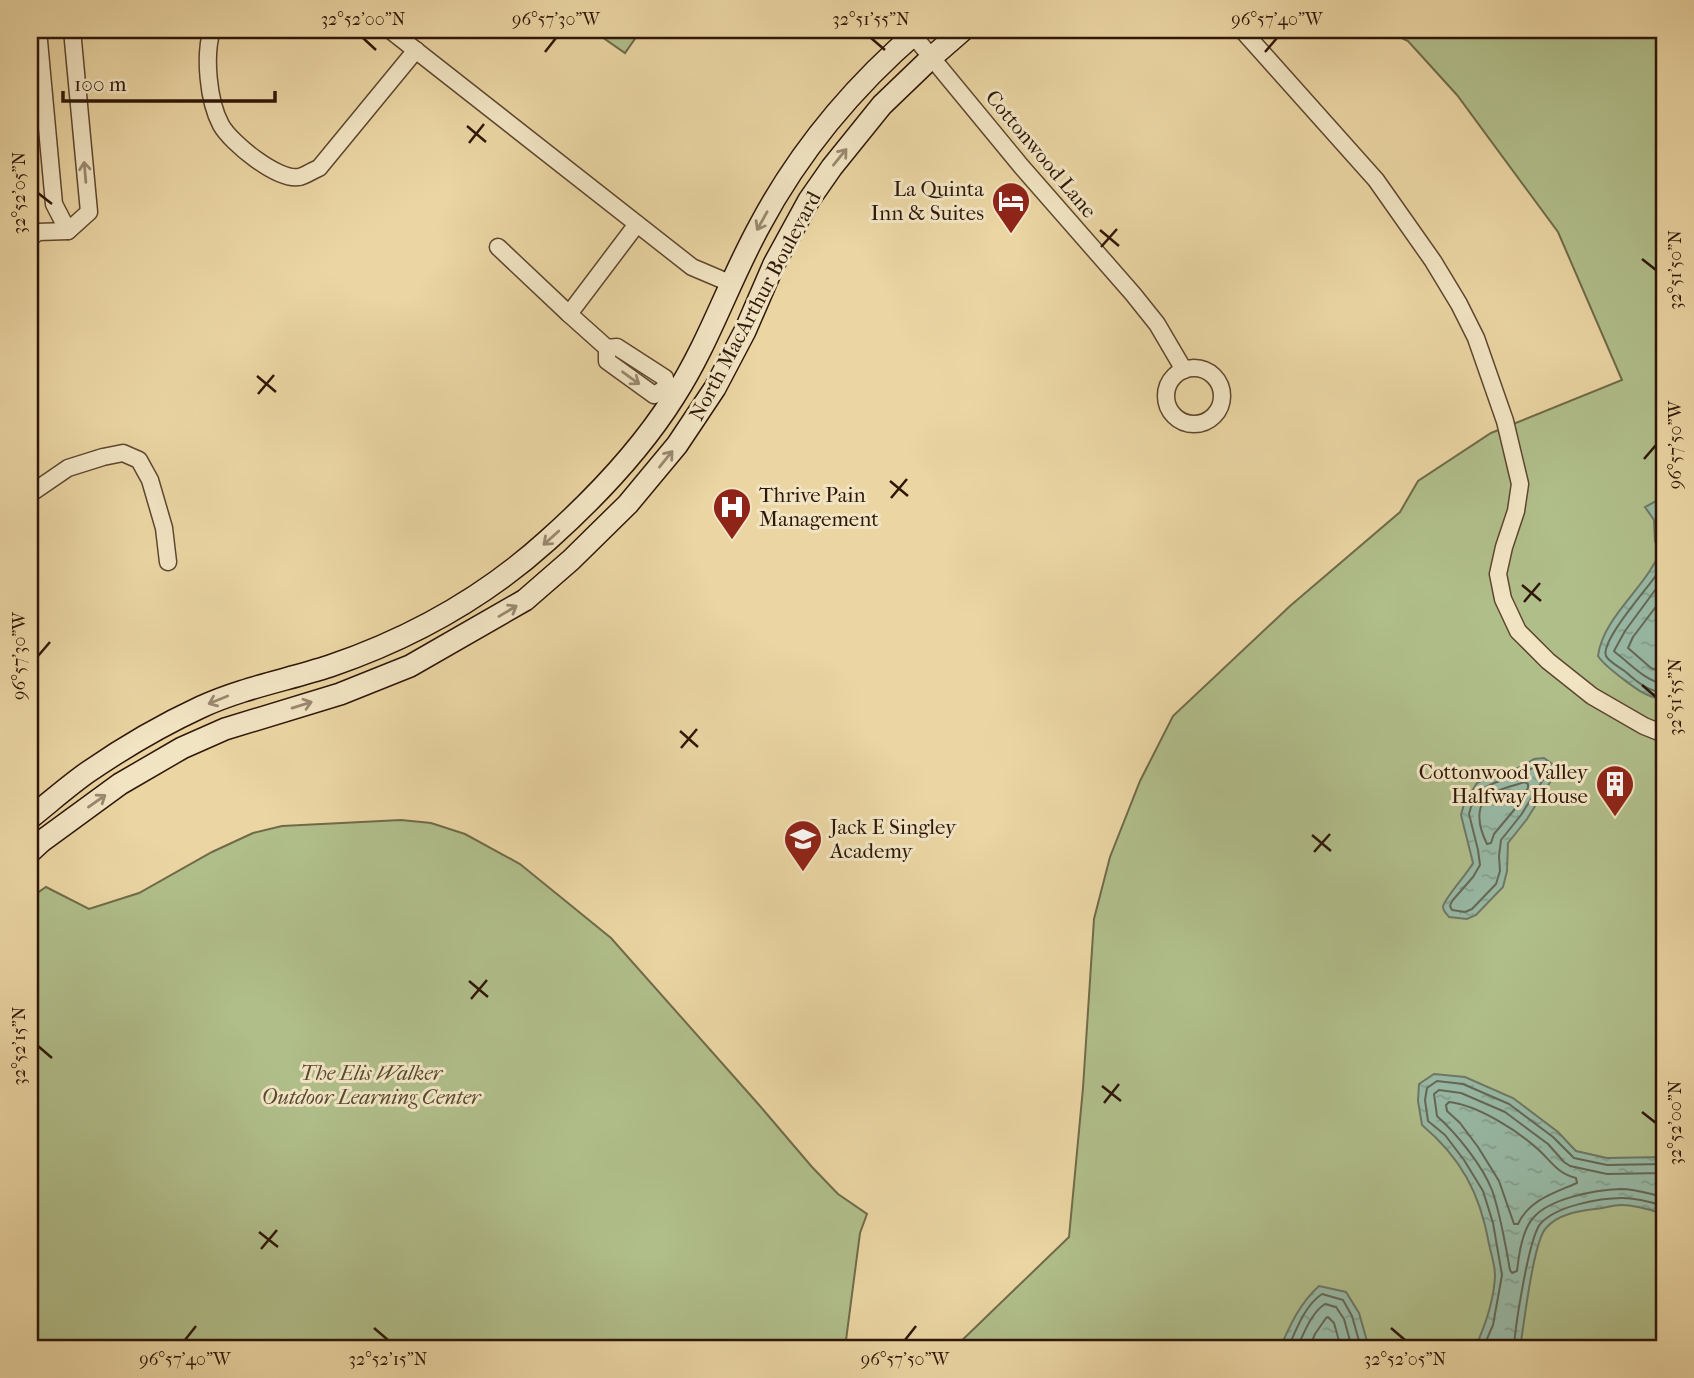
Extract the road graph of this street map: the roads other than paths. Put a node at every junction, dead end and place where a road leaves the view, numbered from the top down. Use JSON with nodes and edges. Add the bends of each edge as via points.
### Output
{"nodes":[{"id":1,"x":38,"y":30,"type":"edge"},
{"id":2,"x":72,"y":30,"type":"edge"},
{"id":3,"x":212,"y":30,"type":"edge"},
{"id":4,"x":390,"y":30,"type":"edge"},
{"id":5,"x":963,"y":30,"type":"edge"},
{"id":6,"x":1242,"y":30,"type":"edge"},
{"id":7,"x":916,"y":33,"type":"edge"},
{"id":8,"x":416,"y":50,"type":"junction"},
{"id":9,"x":932,"y":57,"type":"junction"},
{"id":10,"x":638,"y":224,"type":"junction"},
{"id":11,"x":68,"y":231,"type":"junction"},
{"id":12,"x":30,"y":238,"type":"edge"},
{"id":13,"x":498,"y":247,"type":"dead end"},
{"id":14,"x":732,"y":284,"type":"junction"},
{"id":15,"x":569,"y":314,"type":"junction"},
{"id":16,"x":1184,"y":370,"type":"dead end"},
{"id":17,"x":671,"y":391,"type":"junction"},
{"id":18,"x":600,"y":491,"type":"junction"},
{"id":19,"x":30,"y":494,"type":"edge"},
{"id":20,"x":621,"y":511,"type":"junction"},
{"id":21,"x":168,"y":562,"type":"dead end"},
{"id":22,"x":1664,"y":734,"type":"edge"},
{"id":23,"x":30,"y":820,"type":"edge"},
{"id":24,"x":36,"y":846,"type":"edge"}],
"edges":[{"from":1,"to":11,"type":"street","via":[[54,204]]},
{"from":11,"to":2,"type":"street","one_way":true,"via":[[89,212]]},
{"from":3,"to":8,"type":"street","via":[[209,79],[221,126],[264,164],[281,175],[299,178],[319,168]]},
{"from":4,"to":8,"type":"street"},
{"from":5,"to":9,"type":"main road","name":"North MacArthur Boulevard"},
{"from":6,"to":22,"type":"street","via":[[1376,180],[1433,261],[1476,338],[1505,421],[1520,484],[1498,574],[1503,599],[1518,631],[1592,696]]},
{"from":7,"to":9,"type":"street","name":"Cottonwood Lane"},
{"from":7,"to":14,"type":"main road","name":"North MacArthur Boulevard","one_way":true,"via":[[837,111],[799,161],[758,228]]},
{"from":8,"to":10,"type":"street"},
{"from":9,"to":16,"type":"street","name":"Cottonwood Lane","via":[[1157,324]]},
{"from":20,"to":9,"type":"main road","name":"North MacArthur Boulevard","one_way":true,"via":[[677,445],[715,388],[809,200],[881,106]]},
{"from":10,"to":14,"type":"street","via":[[692,267]]},
{"from":10,"to":15,"type":"street"},
{"from":11,"to":12,"type":"street","via":[[38,232]]},
{"from":13,"to":15,"type":"street"},
{"from":14,"to":17,"type":"main road","name":"North MacArthur Boulevard","via":[[705,342]]},
{"from":15,"to":17,"type":"street","via":[[607,348],[617,347],[665,378]]},
{"from":17,"to":18,"type":"main road","name":"North MacArthur Boulevard","via":[[645,440]]},
{"from":18,"to":20,"type":"main road"},
{"from":18,"to":23,"type":"main road","name":"North MacArthur Boulevard","one_way":true,"via":[[506,576],[435,621],[382,647],[243,690],[169,723],[87,773]]},
{"from":19,"to":21,"type":"street","via":[[68,468],[124,453],[139,460],[164,528]]},
{"from":24,"to":20,"type":"main road","name":"North MacArthur Boulevard","one_way":true,"via":[[120,785],[182,748],[225,729],[340,694],[446,646],[525,600]]},
{"from":23,"to":24,"type":"street"}]}
